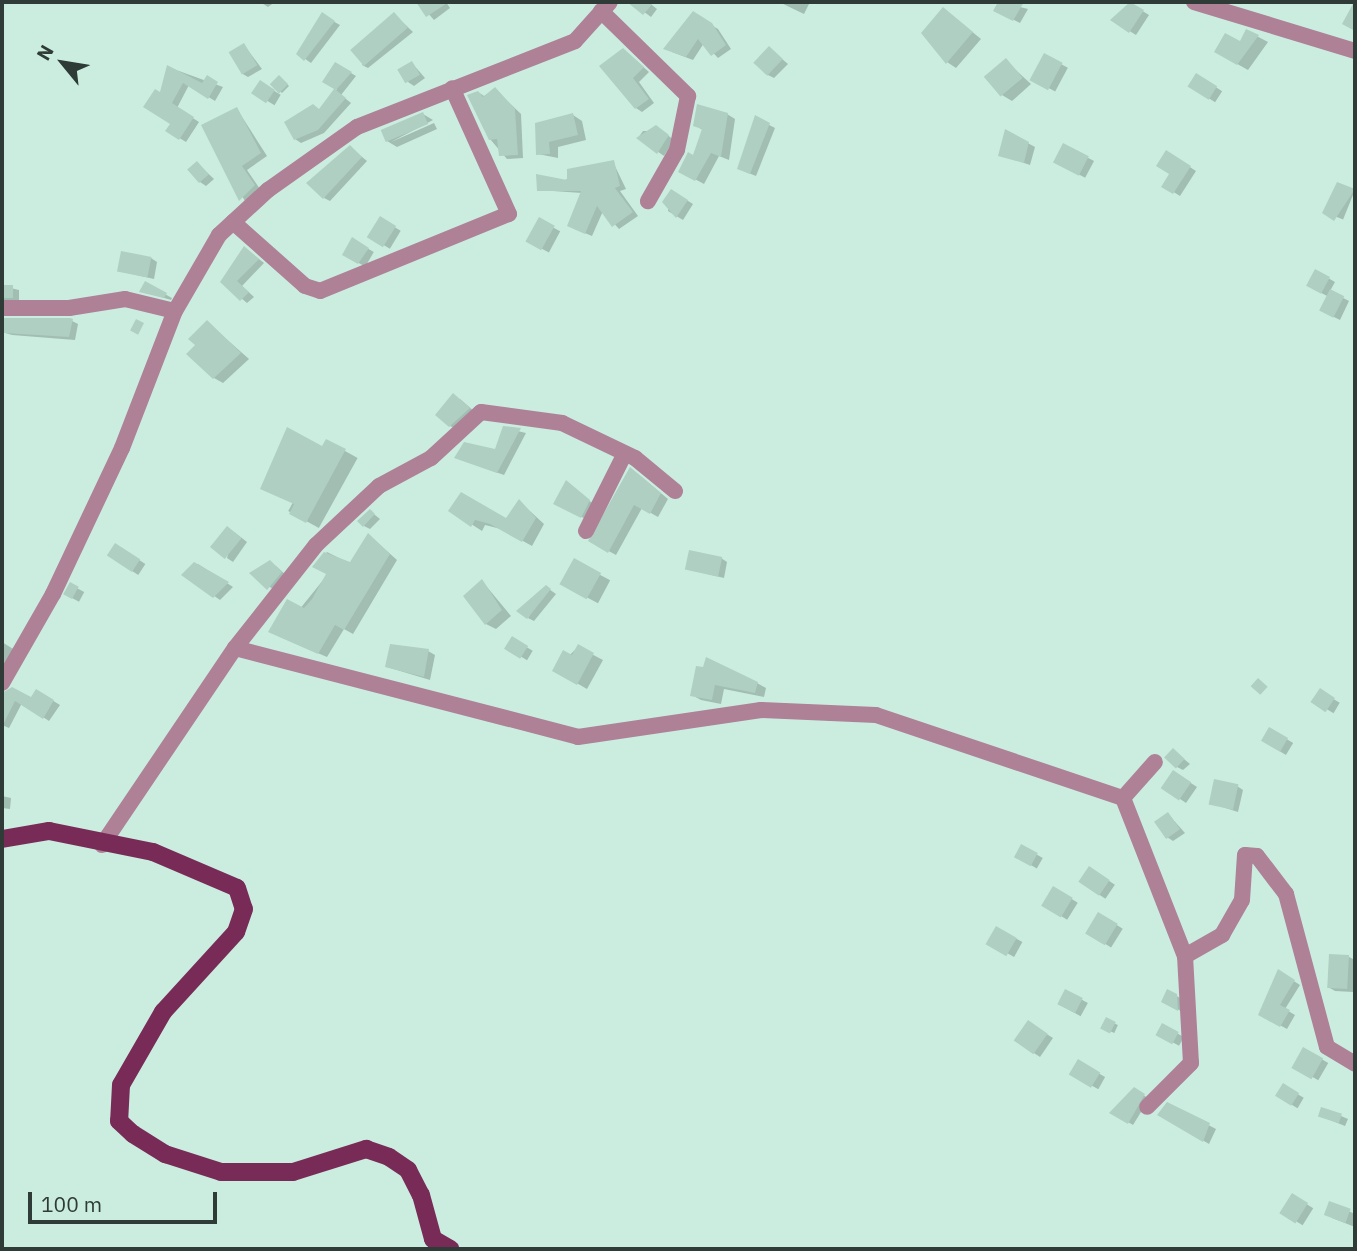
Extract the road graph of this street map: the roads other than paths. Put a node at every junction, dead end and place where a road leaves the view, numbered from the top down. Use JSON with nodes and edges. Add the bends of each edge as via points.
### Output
{"nodes":[{"id":1,"x":1194,"y":2,"type":"edge"},
{"id":2,"x":605,"y":7,"type":"edge"},
{"id":3,"x":1355,"y":51,"type":"edge"},
{"id":4,"x":452,"y":88,"type":"junction"},
{"id":5,"x":648,"y":201,"type":"dead end"},
{"id":6,"x":233,"y":222,"type":"junction"},
{"id":7,"x":2,"y":308,"type":"edge"},
{"id":8,"x":175,"y":311,"type":"junction"},
{"id":9,"x":624,"y":455,"type":"junction"},
{"id":10,"x":676,"y":491,"type":"dead end"},
{"id":11,"x":586,"y":531,"type":"dead end"},
{"id":12,"x":235,"y":648,"type":"junction"},
{"id":13,"x":2,"y":683,"type":"edge"},
{"id":14,"x":1155,"y":762,"type":"dead end"},
{"id":15,"x":1123,"y":798,"type":"junction"},
{"id":16,"x":2,"y":839,"type":"edge"},
{"id":17,"x":102,"y":845,"type":"junction"},
{"id":18,"x":1185,"y":956,"type":"junction"},
{"id":19,"x":1355,"y":1064,"type":"edge"},
{"id":20,"x":1147,"y":1107,"type":"dead end"},
{"id":21,"x":450,"y":1249,"type":"edge"}],
"edges":[{"from":1,"to":3,"type":"street"},
{"from":2,"to":4,"type":"street","via":[[575,41]]},
{"from":2,"to":5,"type":"street","via":[[688,96],[677,150]]},
{"from":4,"to":6,"type":"street","via":[[357,127]]},
{"from":4,"to":6,"type":"street","via":[[509,214],[320,291],[305,286]]},
{"from":6,"to":8,"type":"street"},
{"from":7,"to":8,"type":"street","via":[[69,308],[125,299]]},
{"from":8,"to":13,"type":"street","via":[[122,448],[53,594]]},
{"from":9,"to":10,"type":"street"},
{"from":9,"to":11,"type":"street"},
{"from":9,"to":12,"type":"street","via":[[562,423],[481,412],[430,458],[379,486],[316,545]]},
{"from":12,"to":15,"type":"street","via":[[578,737],[761,710],[876,715]]},
{"from":12,"to":17,"type":"street"},
{"from":14,"to":15,"type":"street"},
{"from":15,"to":18,"type":"street"},
{"from":16,"to":17,"type":"main road","via":[[49,831]]},
{"from":17,"to":21,"type":"main road","via":[[153,852],[204,872],[237,888],[244,909],[236,932],[163,1012],[121,1086],[119,1121],[166,1154],[220,1172],[293,1172],[366,1150],[389,1157],[408,1170],[421,1195],[433,1239]]},
{"from":18,"to":19,"type":"street","via":[[1222,935],[1242,900],[1245,855],[1257,856],[1286,894],[1326,1047]]},
{"from":18,"to":20,"type":"street","via":[[1191,1063]]}]}
